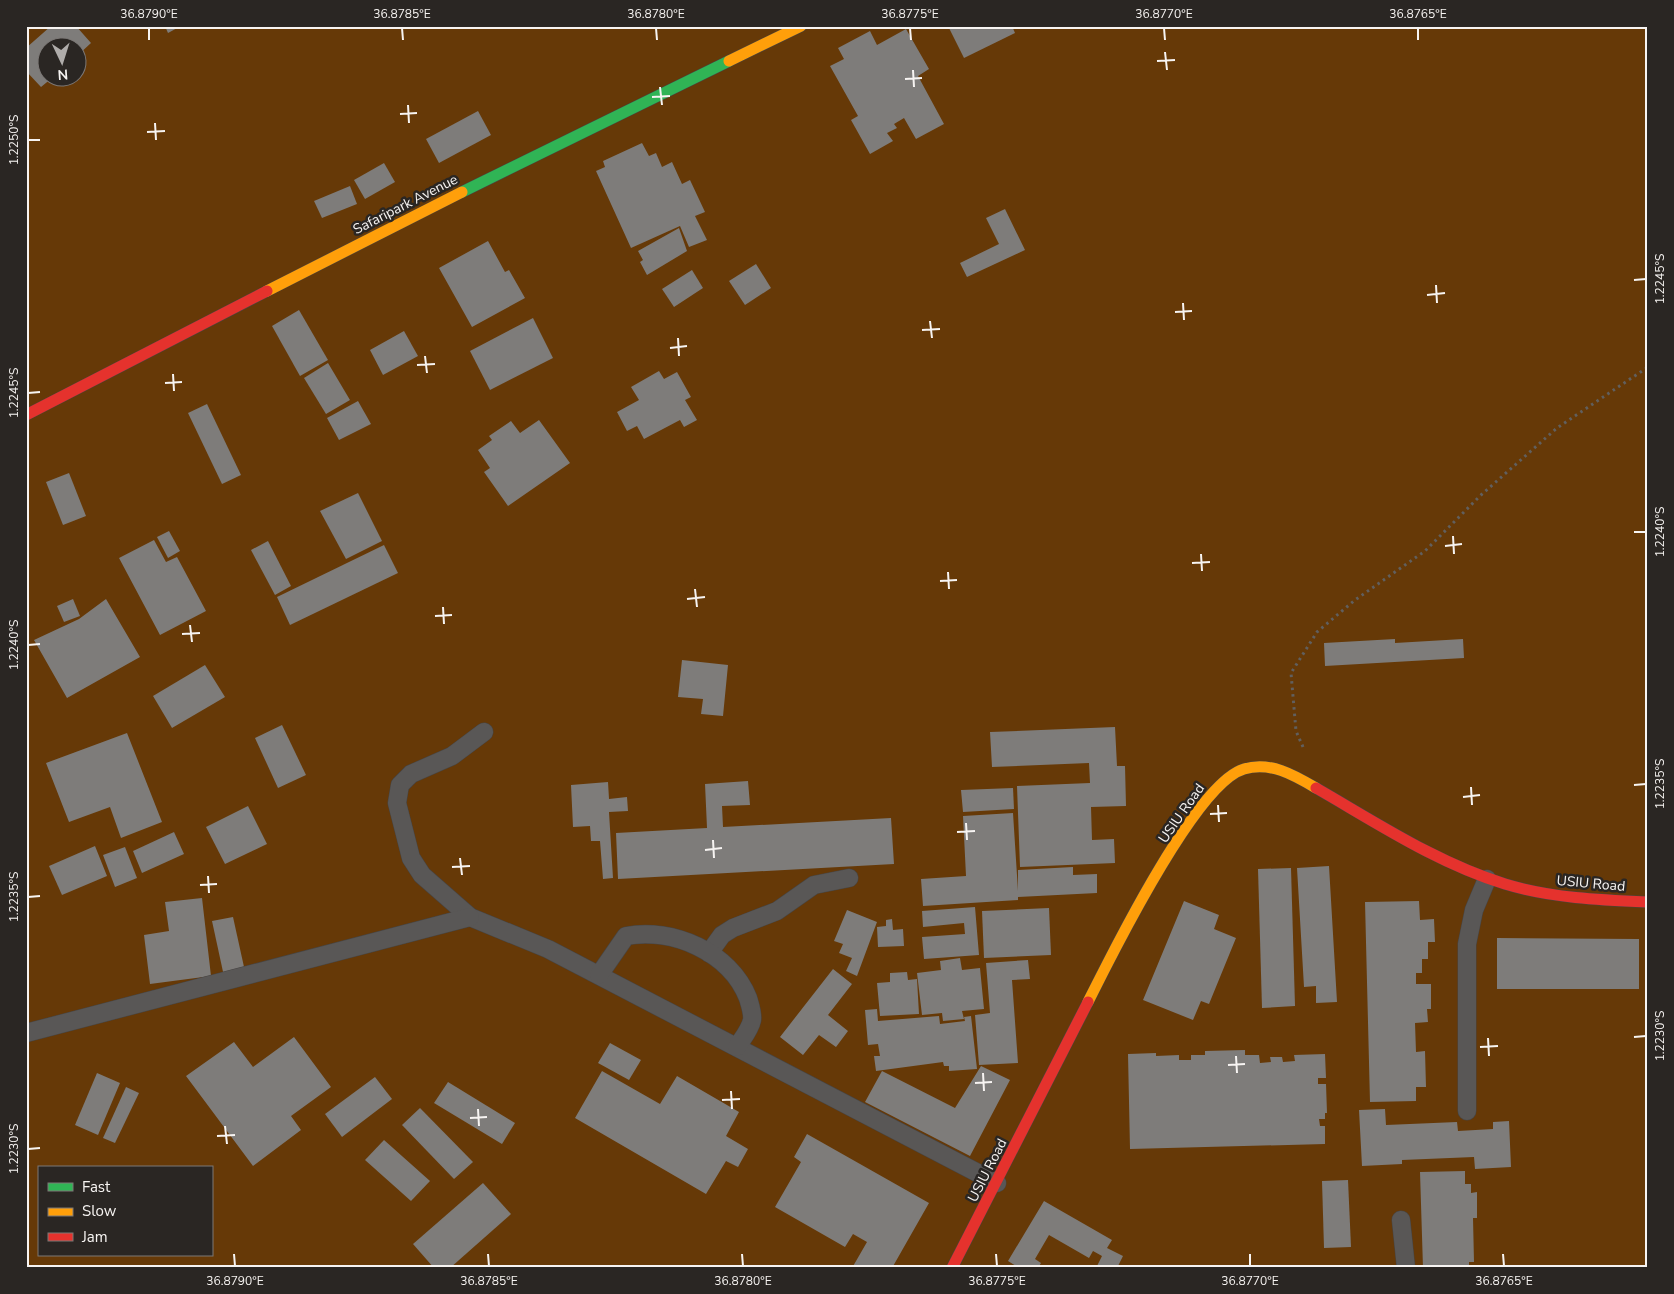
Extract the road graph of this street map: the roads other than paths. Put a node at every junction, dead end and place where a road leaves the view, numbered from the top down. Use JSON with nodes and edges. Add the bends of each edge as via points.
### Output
{"nodes":[{"id":1,"x":801,"y":26,"type":"edge"},
{"id":2,"x":26,"y":415,"type":"edge"},
{"id":3,"x":484,"y":732,"type":"dead end"},
{"id":4,"x":849,"y":878,"type":"dead end"},
{"id":5,"x":1487,"y":878,"type":"junction"},
{"id":6,"x":1648,"y":902,"type":"edge"},
{"id":7,"x":470,"y":917,"type":"junction"},
{"id":8,"x":709,"y":953,"type":"junction"},
{"id":9,"x":599,"y":976,"type":"junction"},
{"id":10,"x":26,"y":1033,"type":"edge"},
{"id":11,"x":737,"y":1048,"type":"junction"},
{"id":12,"x":1467,"y":1111,"type":"dead end"},
{"id":13,"x":997,"y":1183,"type":"junction"},
{"id":14,"x":1401,"y":1220,"type":"dead end"},
{"id":15,"x":952,"y":1268,"type":"edge"},
{"id":16,"x":1406,"y":1268,"type":"edge"}],
"edges":[{"from":1,"to":2,"type":"street","name":"Safaripark Avenue","via":[[518,163]]},
{"from":3,"to":7,"type":"lane","via":[[452,756],[411,774],[400,785],[397,804],[411,858],[422,875]]},
{"from":4,"to":8,"type":"lane","via":[[814,885],[777,911],[733,928],[722,934]]},
{"from":5,"to":6,"type":"street","name":"USIU Road","via":[[1536,892]]},
{"from":5,"to":12,"type":"lane","via":[[1474,910],[1467,944]]},
{"from":5,"to":13,"type":"street","name":"USIU Road","via":[[1397,835],[1321,790],[1272,766],[1252,767],[1233,774],[1194,816],[1152,884],[1114,951]]},
{"from":7,"to":9,"type":"lane","via":[[548,949]]},
{"from":7,"to":10,"type":"lane"},
{"from":8,"to":9,"type":"lane","via":[[684,941],[644,932],[626,936]]},
{"from":8,"to":11,"type":"lane","via":[[737,975],[751,1007],[752,1019]]},
{"from":9,"to":11,"type":"lane"},
{"from":11,"to":13,"type":"lane"},
{"from":13,"to":15,"type":"street","name":"USIU Road"},
{"from":14,"to":16,"type":"lane"}]}
